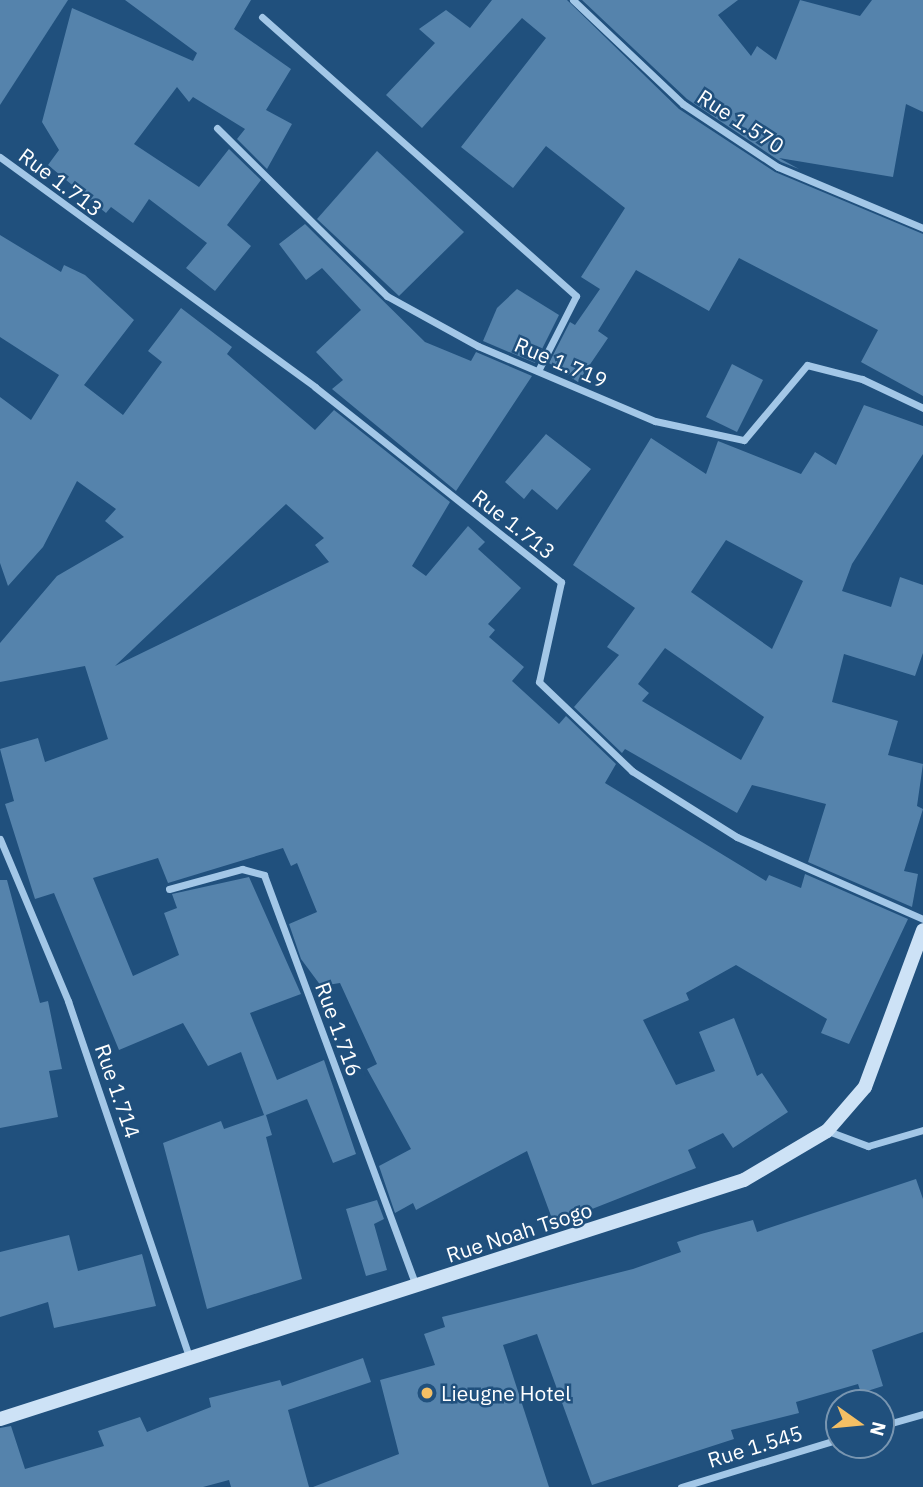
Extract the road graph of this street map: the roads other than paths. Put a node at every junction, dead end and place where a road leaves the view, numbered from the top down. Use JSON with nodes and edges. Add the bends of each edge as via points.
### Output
{"nodes":[{"id":1,"x":573,"y":0,"type":"edge"},
{"id":2,"x":262,"y":17,"type":"dead end"},
{"id":3,"x":217,"y":128,"type":"dead end"},
{"id":4,"x":0,"y":157,"type":"edge"},
{"id":5,"x":923,"y":228,"type":"edge"},
{"id":6,"x":538,"y":371,"type":"junction"},
{"id":7,"x":923,"y":408,"type":"edge"},
{"id":8,"x":0,"y":839,"type":"edge"},
{"id":9,"x":169,"y":889,"type":"dead end"},
{"id":10,"x":923,"y":919,"type":"edge"},
{"id":11,"x":923,"y":930,"type":"edge"},
{"id":12,"x":923,"y":1130,"type":"edge"},
{"id":13,"x":827,"y":1131,"type":"junction"},
{"id":14,"x":416,"y":1288,"type":"junction"},
{"id":15,"x":190,"y":1359,"type":"junction"},
{"id":16,"x":923,"y":1414,"type":"edge"},
{"id":17,"x":0,"y":1419,"type":"edge"},
{"id":18,"x":895,"y":1422,"type":"edge"},
{"id":19,"x":825,"y":1443,"type":"edge"},
{"id":20,"x":681,"y":1487,"type":"edge"}],
"edges":[{"from":1,"to":5,"type":"street","name":"Rue 1.570","via":[[683,104],[778,167]]},
{"from":2,"to":6,"type":"street","via":[[576,296]]},
{"from":3,"to":6,"type":"street","name":"Rue 1.719","via":[[387,296]]},
{"from":4,"to":10,"type":"street","name":"Rue 1.713","via":[[315,387],[561,582],[539,682],[632,771],[737,837]]},
{"from":6,"to":7,"type":"street","name":"Rue 1.719","via":[[655,421],[729,439],[744,440],[758,431],[807,365],[862,379]]},
{"from":8,"to":15,"type":"street","name":"Rue 1.714","via":[[68,1001]]},
{"from":9,"to":14,"type":"street","name":"Rue 1.716","via":[[242,869],[264,875]]},
{"from":11,"to":13,"type":"main road","name":"Rue Noah Tsogo","via":[[865,1087]]},
{"from":12,"to":13,"type":"street","via":[[868,1146]]},
{"from":13,"to":14,"type":"main road","name":"Rue Noah Tsogo","via":[[744,1180]]},
{"from":14,"to":15,"type":"main road","name":"Rue Noah Tsogo"},
{"from":15,"to":17,"type":"main road","name":"Rue Noah Tsogo"},
{"from":16,"to":18,"type":"street"},
{"from":19,"to":20,"type":"street","name":"Rue 1.545"}]}
